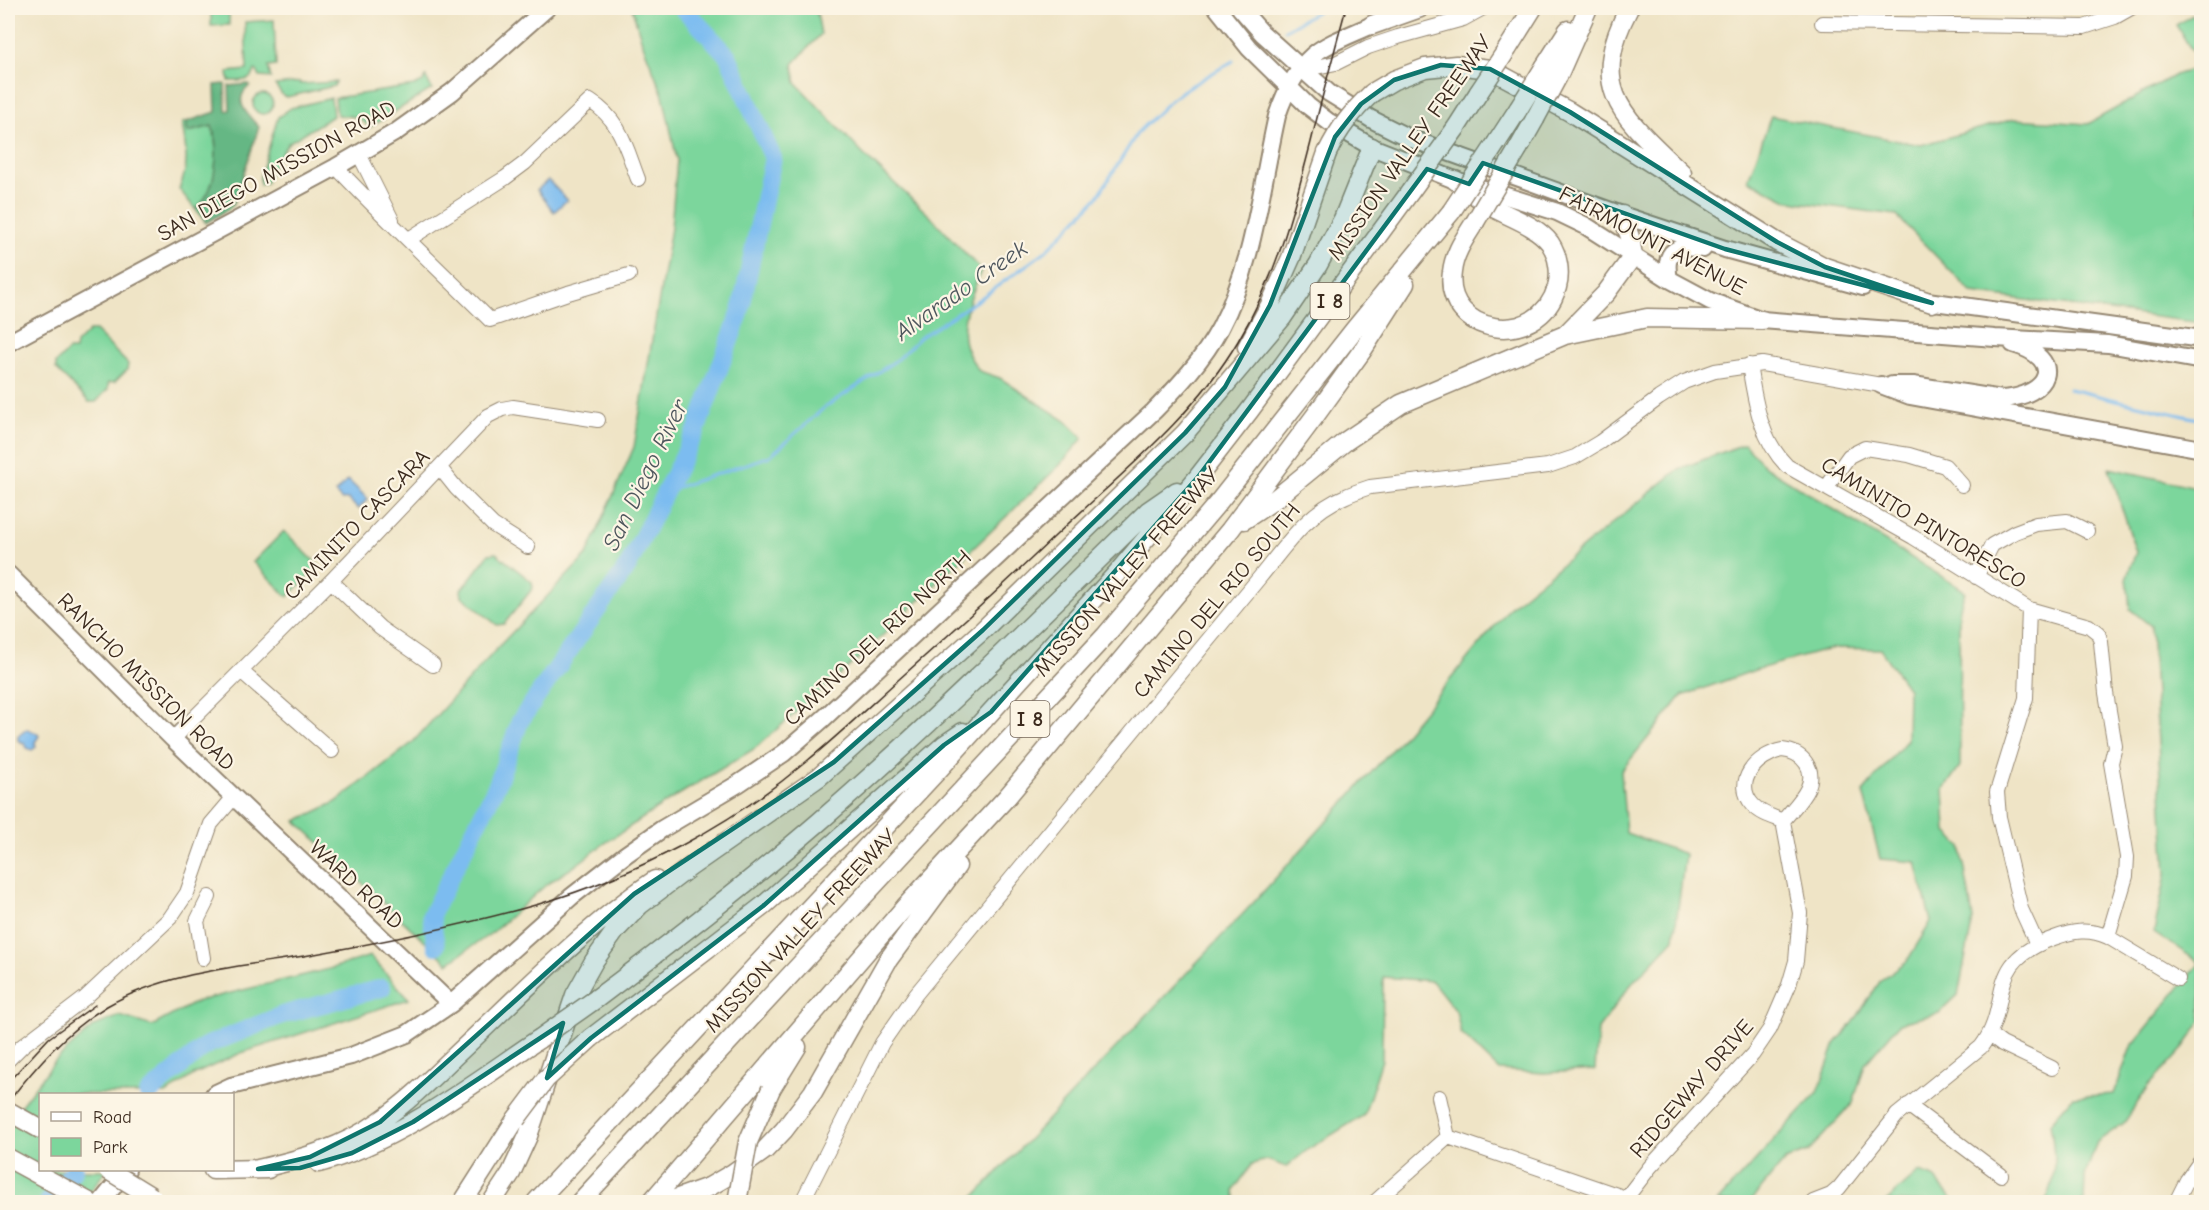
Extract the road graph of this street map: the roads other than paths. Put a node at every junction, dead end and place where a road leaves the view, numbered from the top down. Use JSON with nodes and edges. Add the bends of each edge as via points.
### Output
{"nodes":[{"id":1,"x":547,"y":8,"type":"edge"},
{"id":2,"x":1217,"y":8,"type":"edge"},
{"id":3,"x":1240,"y":8,"type":"edge"},
{"id":4,"x":1402,"y":8,"type":"edge"},
{"id":5,"x":1420,"y":8,"type":"edge"},
{"id":6,"x":1483,"y":8,"type":"edge"},
{"id":7,"x":1533,"y":8,"type":"edge"},
{"id":8,"x":1582,"y":8,"type":"edge"},
{"id":9,"x":1588,"y":8,"type":"edge"},
{"id":10,"x":1629,"y":8,"type":"edge"},
{"id":11,"x":2131,"y":8,"type":"edge"},
{"id":12,"x":1822,"y":23,"type":"dead end"},
{"id":13,"x":1372,"y":25,"type":"junction"},
{"id":14,"x":1301,"y":70,"type":"junction"},
{"id":15,"x":1552,"y":71,"type":"junction"},
{"id":16,"x":1289,"y":88,"type":"junction"},
{"id":17,"x":1372,"y":147,"type":"junction"},
{"id":18,"x":359,"y":154,"type":"junction"},
{"id":19,"x":336,"y":167,"type":"junction"},
{"id":20,"x":638,"y":179,"type":"dead end"},
{"id":21,"x":1455,"y":180,"type":"junction"},
{"id":22,"x":1712,"y":201,"type":"junction"},
{"id":23,"x":1451,"y":212,"type":"junction"},
{"id":24,"x":1622,"y":215,"type":"junction"},
{"id":25,"x":396,"y":228,"type":"junction"},
{"id":26,"x":409,"y":239,"type":"junction"},
{"id":27,"x":1725,"y":249,"type":"junction"},
{"id":28,"x":1633,"y":256,"type":"junction"},
{"id":29,"x":629,"y":275,"type":"dead end"},
{"id":30,"x":1669,"y":279,"type":"junction"},
{"id":31,"x":1932,"y":303,"type":"junction"},
{"id":32,"x":1762,"y":320,"type":"junction"},
{"id":33,"x":1565,"y":334,"type":"junction"},
{"id":34,"x":1995,"y":338,"type":"junction"},
{"id":35,"x":2202,"y":339,"type":"edge"},
{"id":36,"x":8,"y":344,"type":"edge"},
{"id":37,"x":2108,"y":344,"type":"junction"},
{"id":38,"x":2202,"y":361,"type":"edge"},
{"id":39,"x":1749,"y":365,"type":"junction"},
{"id":40,"x":2202,"y":373,"type":"edge"},
{"id":41,"x":1881,"y":385,"type":"junction"},
{"id":42,"x":1225,"y":387,"type":"junction"},
{"id":43,"x":598,"y":420,"type":"dead end"},
{"id":44,"x":2202,"y":449,"type":"edge"},
{"id":45,"x":440,"y":468,"type":"junction"},
{"id":46,"x":1198,"y":477,"type":"junction"},
{"id":47,"x":1962,"y":485,"type":"dead end"},
{"id":48,"x":1827,"y":488,"type":"junction"},
{"id":49,"x":1230,"y":530,"type":"junction"},
{"id":50,"x":2087,"y":531,"type":"dead end"},
{"id":51,"x":528,"y":547,"type":"dead end"},
{"id":52,"x":8,"y":574,"type":"edge"},
{"id":53,"x":1976,"y":577,"type":"junction"},
{"id":54,"x":331,"y":581,"type":"junction"},
{"id":55,"x":2029,"y":609,"type":"junction"},
{"id":56,"x":433,"y":665,"type":"dead end"},
{"id":57,"x":241,"y":671,"type":"junction"},
{"id":58,"x":991,"y":712,"type":"junction"},
{"id":59,"x":173,"y":739,"type":"junction"},
{"id":60,"x":332,"y":751,"type":"dead end"},
{"id":61,"x":834,"y":762,"type":"junction"},
{"id":62,"x":234,"y":797,"type":"junction"},
{"id":63,"x":1007,"y":797,"type":"junction"},
{"id":64,"x":1783,"y":822,"type":"junction"},
{"id":65,"x":209,"y":897,"type":"dead end"},
{"id":66,"x":2108,"y":937,"type":"junction"},
{"id":67,"x":2037,"y":944,"type":"junction"},
{"id":68,"x":203,"y":958,"type":"dead end"},
{"id":69,"x":2178,"y":979,"type":"dead end"},
{"id":70,"x":451,"y":1004,"type":"junction"},
{"id":71,"x":1990,"y":1035,"type":"junction"},
{"id":72,"x":8,"y":1060,"type":"edge"},
{"id":73,"x":2052,"y":1068,"type":"dead end"},
{"id":74,"x":763,"y":1084,"type":"junction"},
{"id":75,"x":218,"y":1093,"type":"edge"},
{"id":76,"x":1439,"y":1097,"type":"dead end"},
{"id":77,"x":1908,"y":1105,"type":"junction"},
{"id":78,"x":8,"y":1111,"type":"edge"},
{"id":79,"x":39,"y":1127,"type":"edge"},
{"id":80,"x":1449,"y":1137,"type":"junction"},
{"id":81,"x":2202,"y":1159,"type":"edge"},
{"id":82,"x":8,"y":1161,"type":"edge"},
{"id":83,"x":258,"y":1169,"type":"junction"},
{"id":84,"x":234,"y":1170,"type":"edge"},
{"id":85,"x":110,"y":1171,"type":"edge"},
{"id":86,"x":126,"y":1171,"type":"edge"},
{"id":87,"x":2001,"y":1175,"type":"dead end"},
{"id":88,"x":159,"y":1200,"type":"edge"},
{"id":89,"x":1625,"y":1200,"type":"edge"},
{"id":90,"x":89,"y":1203,"type":"edge"},
{"id":91,"x":100,"y":1203,"type":"edge"},
{"id":92,"x":463,"y":1203,"type":"edge"},
{"id":93,"x":492,"y":1203,"type":"edge"},
{"id":94,"x":536,"y":1203,"type":"edge"},
{"id":95,"x":580,"y":1203,"type":"edge"},
{"id":96,"x":651,"y":1203,"type":"edge"},
{"id":97,"x":667,"y":1203,"type":"edge"},
{"id":98,"x":737,"y":1203,"type":"edge"},
{"id":99,"x":802,"y":1203,"type":"edge"},
{"id":100,"x":1375,"y":1203,"type":"edge"},
{"id":101,"x":1813,"y":1203,"type":"edge"},
{"id":102,"x":2176,"y":1203,"type":"edge"}],
"edges":[{"from":1,"to":18,"type":"main road","name":"SAN DIEGO MISSION ROAD","via":[[452,92]]},
{"from":2,"to":16,"type":"main road","name":"FAIRMOUNT AVENUE"},
{"from":3,"to":14,"type":"main road","name":"FAIRMOUNT AVENUE"},
{"from":4,"to":13,"type":"street"},
{"from":5,"to":13,"type":"highway"},
{"from":6,"to":14,"type":"street","via":[[1463,19],[1368,47],[1336,63]]},
{"from":7,"to":46,"type":"highway","name":"MISSION VALLEY FREEWAY","number":"I 8","bridge":true,"via":[[1456,128]]},
{"from":8,"to":15,"type":"highway","name":"MISSION VALLEY FREEWAY","number":"I 8"},
{"from":9,"to":15,"type":"highway"},
{"from":10,"to":22,"type":"highway","via":[[1611,55],[1610,77],[1618,105],[1635,128]]},
{"from":11,"to":12,"type":"street","via":[[2084,27]]},
{"from":13,"to":14,"type":"main road","name":"CAMINO DEL RIO NORTH","via":[[1318,52]]},
{"from":14,"to":16,"type":"main road","name":"CAMINO DEL RIO NORTH"},
{"from":14,"to":24,"type":"main road","name":"FAIRMOUNT AVENUE","via":[[1334,97],[1409,138]]},
{"from":15,"to":21,"type":"highway","bridge":true,"via":[[1535,119],[1518,149],[1475,222],[1455,256],[1452,273],[1460,306],[1477,321],[1499,328],[1517,327],[1536,319],[1547,310],[1558,282],[1559,267],[1550,244],[1535,230],[1492,207]]},
{"from":15,"to":23,"type":"highway","name":"MISSION VALLEY FREEWAY","number":"I 8","bridge":true,"via":[[1519,108]]},
{"from":16,"to":17,"type":"main road","name":"FAIRMOUNT AVENUE","via":[[1329,122]]},
{"from":16,"to":70,"type":"main road","name":"CAMINO DEL RIO NORTH","via":[[1277,116],[1248,254],[1236,292],[1219,331],[1177,387],[784,753],[625,855],[571,897]]},
{"from":17,"to":21,"type":"main road","name":"FAIRMOUNT AVENUE"},
{"from":17,"to":42,"type":"highway","via":[[1343,219],[1318,265],[1282,318]]},
{"from":18,"to":19,"type":"main road","name":"SAN DIEGO MISSION ROAD"},
{"from":18,"to":25,"type":"street"},
{"from":19,"to":25,"type":"street"},
{"from":19,"to":36,"type":"main road","name":"SAN DIEGO MISSION ROAD"},
{"from":20,"to":26,"type":"street","via":[[619,129],[590,101],[525,163]]},
{"from":21,"to":28,"type":"main road","name":"FAIRMOUNT AVENUE","via":[[1557,212]]},
{"from":22,"to":31,"type":"highway","via":[[1825,267]]},
{"from":22,"to":42,"type":"highway","bridge":true,"via":[[1570,112],[1490,69],[1456,64],[1425,68],[1372,93],[1350,114],[1335,137],[1291,258]]},
{"from":23,"to":49,"type":"highway","via":[[1362,351]]},
{"from":23,"to":95,"type":"highway","name":"MISSION VALLEY FREEWAY","number":"I 8","via":[[1113,627]]},
{"from":24,"to":27,"type":"main road","name":"FAIRMOUNT AVENUE"},
{"from":24,"to":28,"type":"highway"},
{"from":25,"to":26,"type":"street"},
{"from":26,"to":29,"type":"street","via":[[490,320]]},
{"from":27,"to":30,"type":"main road","via":[[1676,249],[1669,257]]},
{"from":27,"to":31,"type":"main road","name":"FAIRMOUNT AVENUE"},
{"from":28,"to":30,"type":"main road","name":"FAIRMOUNT AVENUE"},
{"from":28,"to":33,"type":"highway","via":[[1606,293]]},
{"from":30,"to":32,"type":"main road","name":"FAIRMOUNT AVENUE","via":[[1710,301]]},
{"from":31,"to":35,"type":"main road","name":"FAIRMOUNT AVENUE"},
{"from":32,"to":33,"type":"highway","via":[[1647,318]]},
{"from":32,"to":34,"type":"main road","name":"FAIRMOUNT AVENUE"},
{"from":33,"to":49,"type":"highway","via":[[1401,404]]},
{"from":34,"to":37,"type":"main road","name":"FAIRMOUNT AVENUE"},
{"from":34,"to":41,"type":"main road","via":[[2039,357],[2045,365],[2042,385],[2017,398],[2002,399],[1913,385]]},
{"from":37,"to":38,"type":"main road","name":"FAIRMOUNT AVENUE"},
{"from":37,"to":40,"type":"main road"},
{"from":39,"to":41,"type":"street","name":"CAMINO DEL RIO SOUTH"},
{"from":39,"to":48,"type":"street","name":"CAMINITO PINTORESCO","via":[[1757,412],[1776,454],[1788,466]]},
{"from":39,"to":99,"type":"street","name":"CAMINO DEL RIO SOUTH","via":[[1684,382],[1575,457],[1548,466],[1370,487],[1342,497],[1320,511],[1294,536],[916,994],[882,1043]]},
{"from":41,"to":44,"type":"main road","via":[[1910,396]]},
{"from":42,"to":61,"type":"highway","via":[[1178,441],[992,622]]},
{"from":43,"to":45,"type":"street","name":"CAMINITO CASCARA","via":[[513,406],[502,409],[488,416]]},
{"from":45,"to":51,"type":"street","via":[[493,525]]},
{"from":45,"to":54,"type":"street","name":"CAMINITO CASCARA"},
{"from":46,"to":58,"type":"highway","name":"MISSION VALLEY FREEWAY","number":"I 8"},
{"from":46,"to":83,"type":"highway","bridge":true,"via":[[1148,511],[983,673],[819,822],[714,910],[596,999],[413,1122],[352,1153],[300,1168]]},
{"from":47,"to":48,"type":"street","via":[[1944,466],[1865,448],[1849,456]]},
{"from":48,"to":53,"type":"street","name":"CAMINITO PINTORESCO"},
{"from":49,"to":63,"type":"highway"},
{"from":50,"to":53,"type":"street","via":[[2067,521],[2036,524],[2015,532],[1992,545]]},
{"from":52,"to":59,"type":"main road","name":"RANCHO MISSION ROAD"},
{"from":53,"to":55,"type":"street","name":"CAMINITO PINTORESCO"},
{"from":54,"to":56,"type":"street","via":[[380,628]]},
{"from":54,"to":57,"type":"street","name":"CAMINITO CASCARA"},
{"from":55,"to":66,"type":"street","via":[[2089,626],[2101,642],[2115,746],[2111,763],[2127,856],[2126,876]]},
{"from":55,"to":67,"type":"street","name":"CAMINITO PINTORESCO","via":[[2026,698],[1997,792],[1999,817],[2021,909]]},
{"from":57,"to":59,"type":"street","name":"CAMINITO CASCARA"},
{"from":57,"to":60,"type":"street"},
{"from":58,"to":92,"type":"highway","bridge":true,"via":[[944,745],[763,906],[591,1038],[546,1079]]},
{"from":58,"to":94,"type":"highway","name":"MISSION VALLEY FREEWAY","number":"I 8"},
{"from":59,"to":62,"type":"main road","name":"RANCHO MISSION ROAD"},
{"from":61,"to":83,"type":"highway","via":[[634,894],[380,1122],[310,1157]]},
{"from":61,"to":93,"type":"highway","via":[[819,777],[640,905],[616,930],[575,995],[528,1136]]},
{"from":62,"to":70,"type":"main road","name":"WARD ROAD"},
{"from":62,"to":72,"type":"street","name":"RANCHO MISSION ROAD","via":[[211,824],[187,893],[170,918],[85,998]]},
{"from":63,"to":74,"type":"highway","via":[[905,907]]},
{"from":63,"to":97,"type":"highway","via":[[888,960],[793,1120],[744,1166]]},
{"from":64,"to":64,"type":"street","via":[[1805,794],[1811,776],[1802,757],[1782,750],[1762,757],[1744,782],[1752,804]]},
{"from":64,"to":89,"type":"street","name":"RIDGEWAY DRIVE","via":[[1800,913],[1790,985],[1770,1029],[1753,1054]]},
{"from":65,"to":68,"type":"street","via":[[197,921]]},
{"from":66,"to":67,"type":"street","via":[[2075,930]]},
{"from":66,"to":69,"type":"street"},
{"from":67,"to":71,"type":"street","via":[[2015,961],[2004,978]]},
{"from":70,"to":75,"type":"main road","name":"CAMINO DEL RIO NORTH","via":[[407,1034],[351,1056],[292,1069]]},
{"from":71,"to":73,"type":"street"},
{"from":71,"to":77,"type":"street","via":[[1981,1047]]},
{"from":74,"to":96,"type":"highway"},
{"from":74,"to":98,"type":"highway","bridge":true},
{"from":76,"to":80,"type":"street"},
{"from":77,"to":87,"type":"street"},
{"from":77,"to":101,"type":"street","via":[[1839,1188]]},
{"from":78,"to":79,"type":"highway"},
{"from":80,"to":89,"type":"street"},
{"from":80,"to":100,"type":"street"},
{"from":81,"to":102,"type":"street"},
{"from":82,"to":90,"type":"highway"},
{"from":83,"to":84,"type":"highway"},
{"from":85,"to":88,"type":"highway","bridge":true},
{"from":86,"to":91,"type":"main road"}]}
